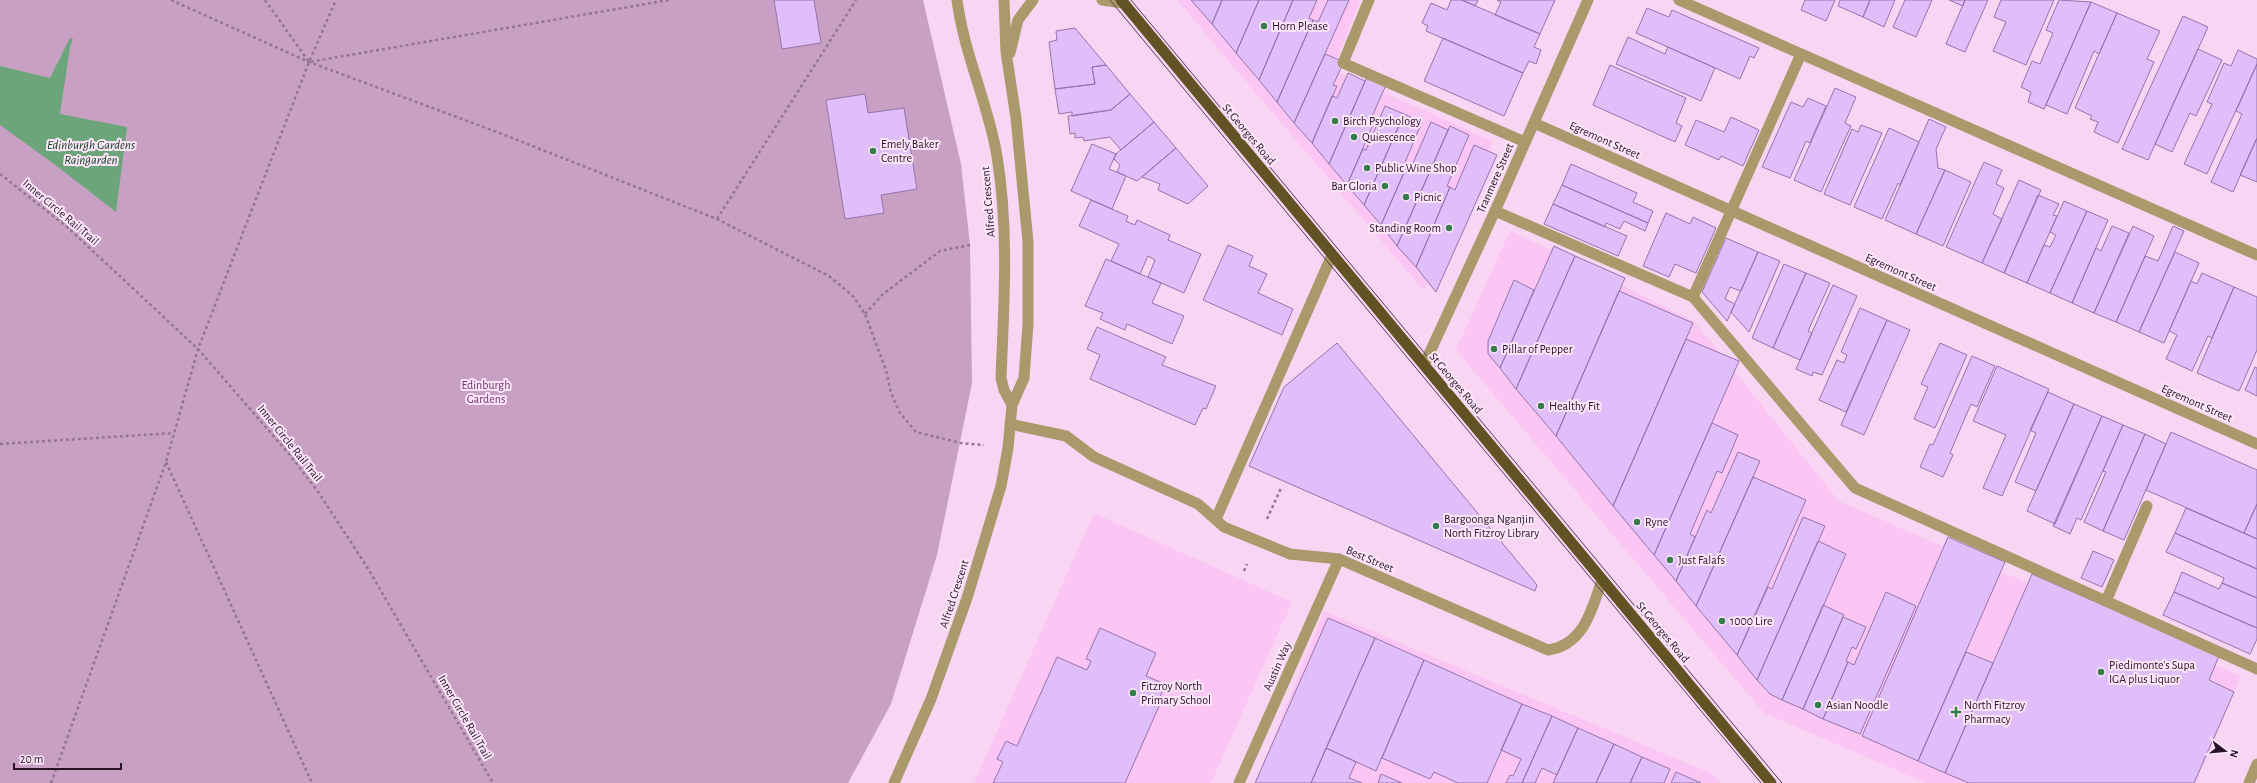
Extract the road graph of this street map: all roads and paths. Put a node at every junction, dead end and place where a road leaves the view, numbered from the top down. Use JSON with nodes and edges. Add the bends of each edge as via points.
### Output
{"nodes":[{"id":1,"x":171,"y":0,"type":"edge"},
{"id":2,"x":265,"y":0,"type":"edge"},
{"id":3,"x":336,"y":0,"type":"edge"},
{"id":4,"x":669,"y":0,"type":"edge"},
{"id":5,"x":856,"y":0,"type":"edge"},
{"id":6,"x":957,"y":0,"type":"edge"},
{"id":7,"x":1004,"y":0,"type":"edge"},
{"id":8,"x":1033,"y":0,"type":"edge"},
{"id":9,"x":1102,"y":0,"type":"edge"},
{"id":10,"x":1369,"y":0,"type":"edge"},
{"id":11,"x":1588,"y":0,"type":"edge"},
{"id":12,"x":1679,"y":0,"type":"edge"},
{"id":13,"x":1122,"y":1,"type":"edge"},
{"id":14,"x":1801,"y":54,"type":"junction"},
{"id":15,"x":309,"y":62,"type":"junction"},
{"id":16,"x":1008,"y":73,"type":"junction"},
{"id":17,"x":1534,"y":123,"type":"junction"},
{"id":18,"x":1525,"y":142,"type":"junction"},
{"id":19,"x":0,"y":174,"type":"edge"},
{"id":20,"x":1732,"y":210,"type":"junction"},
{"id":21,"x":1495,"y":211,"type":"junction"},
{"id":22,"x":717,"y":219,"type":"junction"},
{"id":23,"x":970,"y":245,"type":"dead end"},
{"id":24,"x":1332,"y":255,"type":"junction"},
{"id":25,"x":2257,"y":255,"type":"edge"},
{"id":26,"x":1693,"y":297,"type":"junction"},
{"id":27,"x":865,"y":314,"type":"junction"},
{"id":28,"x":198,"y":349,"type":"junction"},
{"id":29,"x":1424,"y":365,"type":"junction"},
{"id":30,"x":1012,"y":405,"type":"junction"},
{"id":31,"x":1010,"y":424,"type":"junction"},
{"id":32,"x":174,"y":433,"type":"junction"},
{"id":33,"x":0,"y":444,"type":"edge"},
{"id":34,"x":2257,"y":444,"type":"edge"},
{"id":35,"x":1008,"y":448,"type":"junction"},
{"id":36,"x":166,"y":462,"type":"junction"},
{"id":37,"x":1281,"y":488,"type":"dead end"},
{"id":38,"x":2147,"y":506,"type":"dead end"},
{"id":39,"x":1216,"y":519,"type":"junction"},
{"id":40,"x":1265,"y":524,"type":"dead end"},
{"id":41,"x":1339,"y":559,"type":"junction"},
{"id":42,"x":1602,"y":580,"type":"junction"},
{"id":43,"x":2106,"y":601,"type":"junction"},
{"id":44,"x":2257,"y":669,"type":"edge"},
{"id":45,"x":2257,"y":764,"type":"edge"},
{"id":46,"x":51,"y":783,"type":"edge"},
{"id":47,"x":312,"y":783,"type":"edge"},
{"id":48,"x":493,"y":783,"type":"edge"},
{"id":49,"x":894,"y":783,"type":"edge"},
{"id":50,"x":1239,"y":783,"type":"edge"},
{"id":51,"x":1771,"y":783,"type":"edge"},
{"id":52,"x":2249,"y":783,"type":"edge"}],
"edges":[{"from":1,"to":15,"type":"path"},
{"from":2,"to":15,"type":"path"},
{"from":3,"to":15,"type":"path"},
{"from":4,"to":15,"type":"path"},
{"from":5,"to":22,"type":"path"},
{"from":6,"to":30,"type":"street","name":"Alfred Crescent","via":[[967,49],[989,120],[997,156],[1005,256],[1001,378]]},
{"from":7,"to":16,"type":"street","name":"Alfred Crescent"},
{"from":8,"to":16,"type":"street","via":[[1018,20]]},
{"from":9,"to":13,"type":"street"},
{"from":10,"to":18,"type":"street","via":[[1343,63]]},
{"from":11,"to":17,"type":"street","name":"Tranmere Street"},
{"from":12,"to":14,"type":"street"},
{"from":13,"to":24,"type":"highway","name":"St Georges Road"},
{"from":14,"to":20,"type":"street"},
{"from":14,"to":25,"type":"street"},
{"from":15,"to":22,"type":"path","via":[[497,132]]},
{"from":15,"to":28,"type":"path"},
{"from":16,"to":30,"type":"street","name":"Alfred Crescent","via":[[1016,118],[1028,242],[1026,363],[1021,388]]},
{"from":17,"to":18,"type":"street","name":"Tranmere Street"},
{"from":17,"to":20,"type":"street","name":"Egremont Street"},
{"from":18,"to":21,"type":"street","name":"Tranmere Street"},
{"from":19,"to":28,"type":"path","name":"Inner Circle Rail Trail","via":[[67,227]]},
{"from":20,"to":26,"type":"street"},
{"from":20,"to":34,"type":"street","name":"Egremont Street"},
{"from":21,"to":26,"type":"street"},
{"from":21,"to":29,"type":"street","name":"Tranmere Street"},
{"from":22,"to":27,"type":"path","via":[[829,276],[853,296]]},
{"from":23,"to":27,"type":"path","via":[[940,251],[883,294]]},
{"from":24,"to":29,"type":"highway","name":"St Georges Road"},
{"from":24,"to":39,"type":"street"},
{"from":26,"to":43,"type":"street","via":[[1855,488]]},
{"from":27,"to":35,"type":"path","via":[[886,370],[891,393],[900,413],[916,432],[961,443]]},
{"from":28,"to":32,"type":"path"},
{"from":28,"to":48,"type":"path","name":"Inner Circle Rail Trail","via":[[289,454],[319,494],[367,567]]},
{"from":29,"to":42,"type":"highway","name":"St Georges Road"},
{"from":30,"to":31,"type":"street","name":"Alfred Crescent"},
{"from":31,"to":35,"type":"street","name":"Alfred Crescent"},
{"from":31,"to":39,"type":"street","name":"Best Street","via":[[1066,436],[1094,457],[1198,504]]},
{"from":32,"to":33,"type":"path"},
{"from":32,"to":36,"type":"path"},
{"from":35,"to":49,"type":"street","name":"Alfred Crescent","via":[[1000,486],[967,598],[931,699]]},
{"from":36,"to":46,"type":"path"},
{"from":36,"to":47,"type":"path"},
{"from":37,"to":40,"type":"path"},
{"from":38,"to":43,"type":"street"},
{"from":39,"to":41,"type":"street","name":"Best Street","via":[[1224,527],[1290,554]]},
{"from":41,"to":42,"type":"street","name":"Best Street","via":[[1548,650],[1567,645],[1580,632]]},
{"from":41,"to":50,"type":"street","name":"Austin Way"},
{"from":42,"to":51,"type":"highway","name":"St Georges Road"},
{"from":43,"to":44,"type":"street"},
{"from":45,"to":52,"type":"street"}]}
